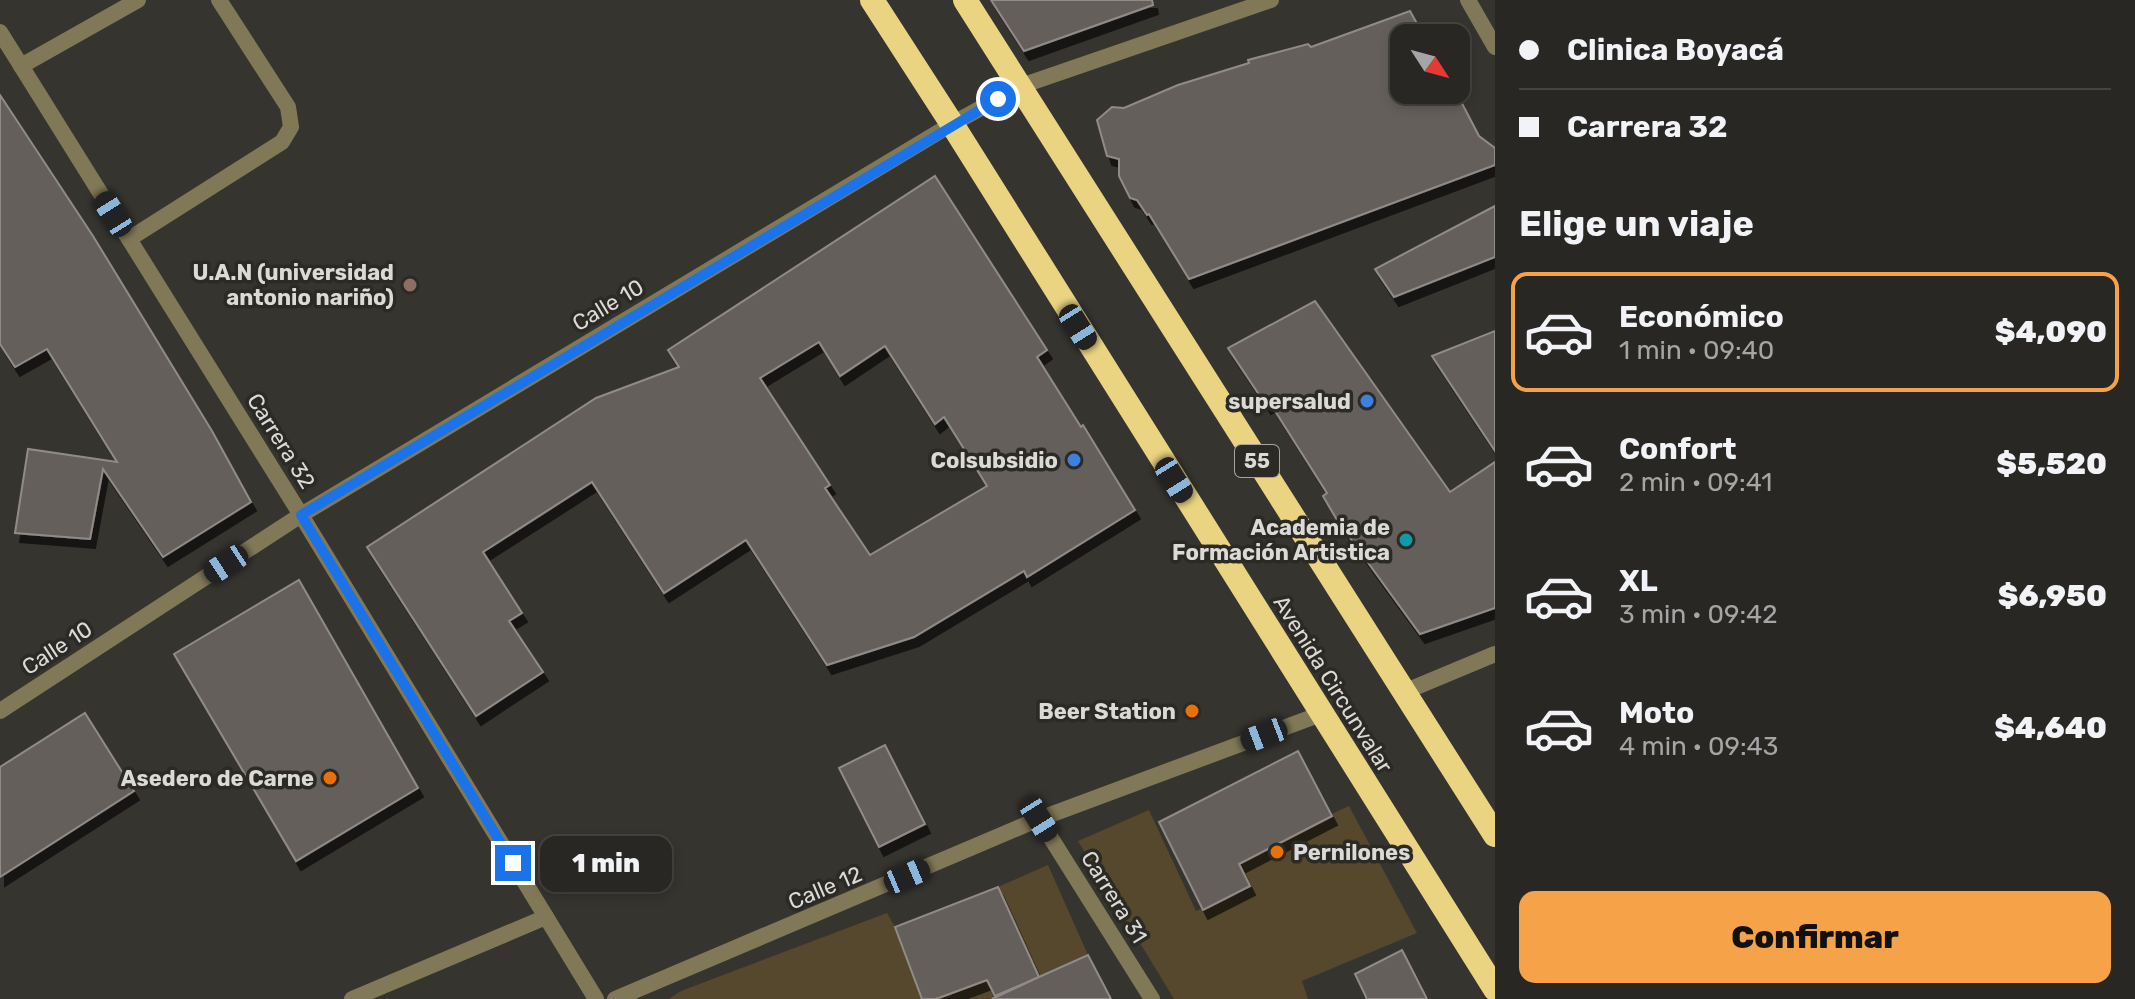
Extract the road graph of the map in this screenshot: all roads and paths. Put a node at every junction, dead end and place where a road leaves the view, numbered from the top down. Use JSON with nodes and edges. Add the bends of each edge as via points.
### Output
{"nodes":[{"id":1,"x":138,"y":0,"type":"edge"},
{"id":2,"x":219,"y":0,"type":"edge"},
{"id":3,"x":872,"y":0,"type":"edge"},
{"id":4,"x":965,"y":0,"type":"edge"},
{"id":5,"x":1271,"y":0,"type":"edge"},
{"id":6,"x":1468,"y":0,"type":"edge"},
{"id":7,"x":0,"y":32,"type":"edge"},
{"id":8,"x":1495,"y":47,"type":"edge"},
{"id":9,"x":21,"y":66,"type":"junction"},
{"id":10,"x":1021,"y":86,"type":"junction"},
{"id":11,"x":952,"y":124,"type":"junction"},
{"id":12,"x":129,"y":239,"type":"junction"},
{"id":13,"x":301,"y":515,"type":"junction"},
{"id":14,"x":1495,"y":654,"type":"edge"},
{"id":15,"x":1404,"y":692,"type":"junction"},
{"id":16,"x":0,"y":711,"type":"edge"},
{"id":17,"x":1321,"y":714,"type":"junction"},
{"id":18,"x":1039,"y":819,"type":"junction"},
{"id":19,"x":1495,"y":835,"type":"edge"},
{"id":20,"x":546,"y":917,"type":"junction"},
{"id":21,"x":1495,"y":989,"type":"edge"},
{"id":22,"x":352,"y":999,"type":"edge"},
{"id":23,"x":596,"y":999,"type":"edge"},
{"id":24,"x":615,"y":999,"type":"edge"},
{"id":25,"x":1152,"y":999,"type":"edge"}],
"edges":[{"from":1,"to":9,"type":"street"},
{"from":2,"to":12,"type":"street","via":[[288,107],[291,127],[282,142]]},
{"from":3,"to":11,"type":"highway","name":"Avenida Circunvalar"},
{"from":4,"to":10,"type":"highway","number":"55"},
{"from":5,"to":10,"type":"street","name":"Calle 10"},
{"from":6,"to":8,"type":"street"},
{"from":7,"to":9,"type":"street","name":"Carrera 32"},
{"from":9,"to":12,"type":"street","name":"Carrera 32"},
{"from":10,"to":11,"type":"street","name":"Calle 10"},
{"from":10,"to":15,"type":"highway","number":"55"},
{"from":11,"to":13,"type":"street","name":"Calle 10"},
{"from":11,"to":17,"type":"highway","name":"Avenida Circunvalar"},
{"from":12,"to":13,"type":"street","name":"Carrera 32"},
{"from":13,"to":16,"type":"street","name":"Calle 10"},
{"from":13,"to":20,"type":"street","name":"Carrera 32"},
{"from":14,"to":15,"type":"street"},
{"from":15,"to":19,"type":"highway","number":"55"},
{"from":17,"to":18,"type":"street","name":"Calle 12"},
{"from":17,"to":21,"type":"highway","name":"Avenida Circunvalar"},
{"from":18,"to":24,"type":"street","name":"Calle 12"},
{"from":18,"to":25,"type":"street","name":"Carrera 31"},
{"from":20,"to":22,"type":"street"},
{"from":20,"to":23,"type":"street","name":"Carrera 32"}]}
